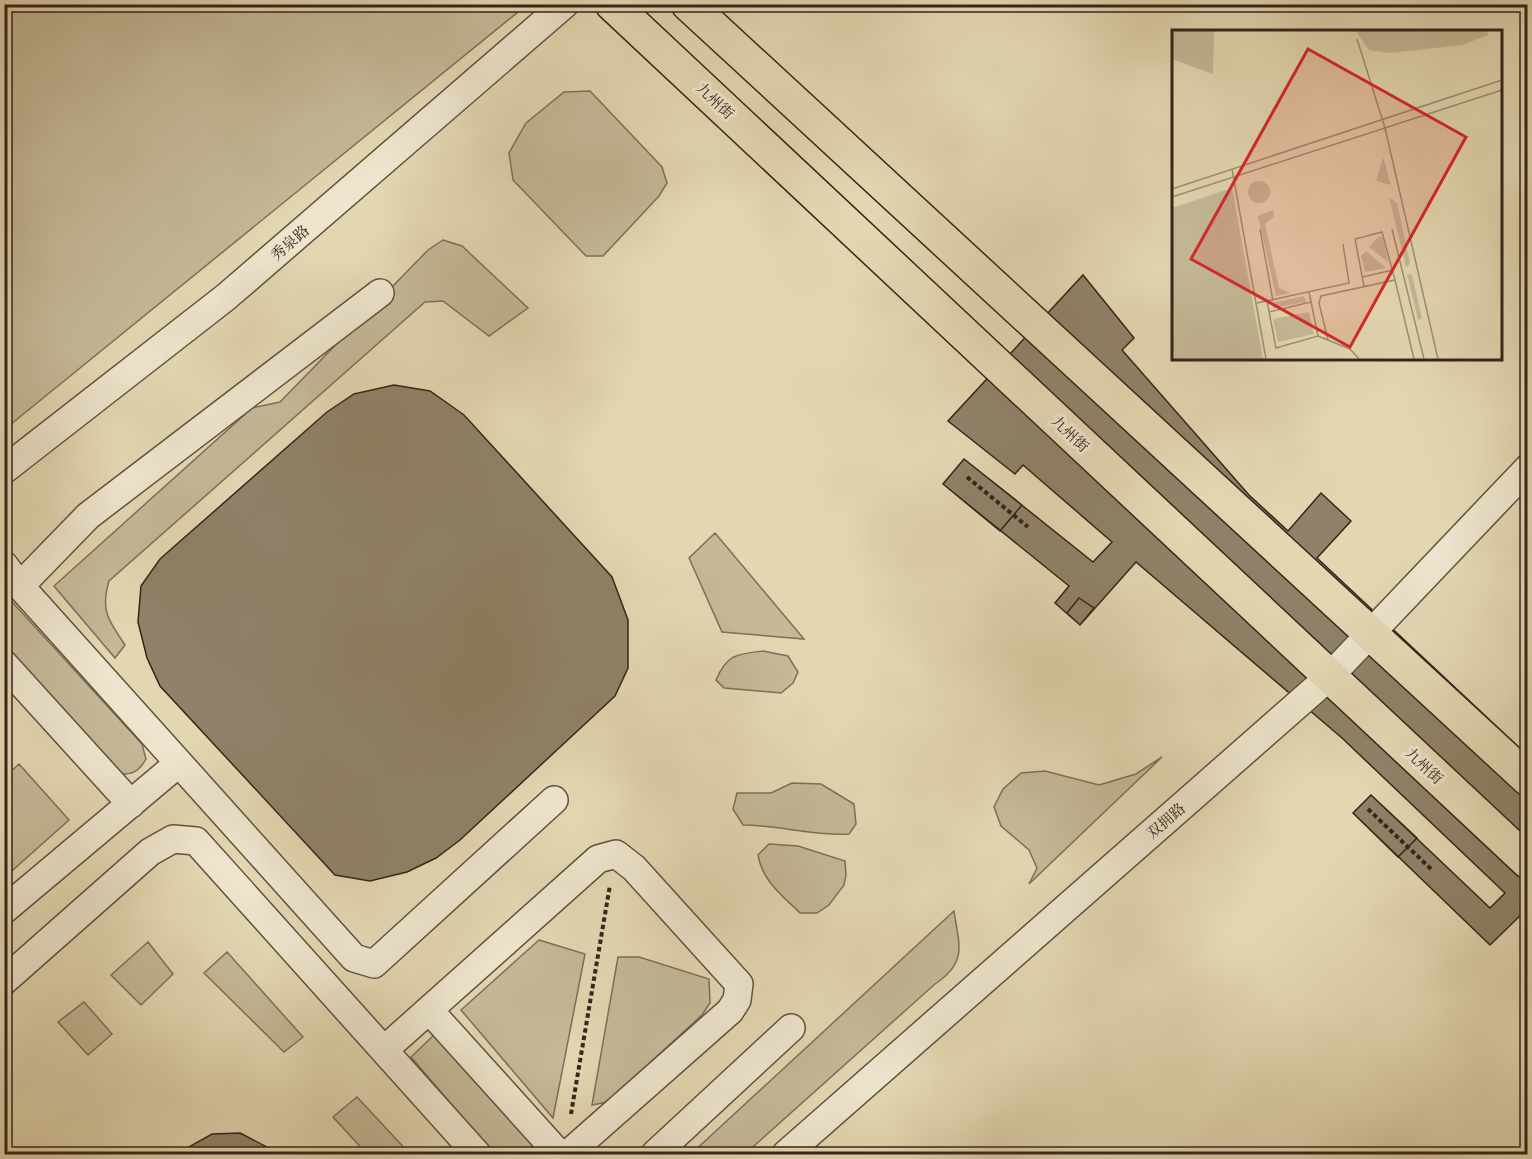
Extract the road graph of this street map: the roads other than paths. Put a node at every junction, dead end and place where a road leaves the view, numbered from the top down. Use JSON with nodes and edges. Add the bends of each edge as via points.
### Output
{"nodes":[{"id":1,"x":565,"y":4,"type":"edge"},
{"id":2,"x":612,"y":4,"type":"edge"},
{"id":3,"x":688,"y":4,"type":"edge"},
{"id":4,"x":381,"y":293,"type":"dead end"},
{"id":5,"x":1527,"y":468,"type":"edge"},
{"id":6,"x":4,"y":470,"type":"edge"},
{"id":7,"x":12,"y":575,"type":"edge"},
{"id":8,"x":1369,"y":633,"type":"junction"},
{"id":9,"x":4,"y":664,"type":"edge"},
{"id":10,"x":1329,"y":677,"type":"junction"},
{"id":11,"x":179,"y":763,"type":"junction"},
{"id":12,"x":1527,"y":779,"type":"edge"},
{"id":13,"x":554,"y":800,"type":"dead end"},
{"id":14,"x":131,"y":804,"type":"junction"},
{"id":15,"x":1527,"y":862,"type":"edge"},
{"id":16,"x":4,"y":910,"type":"edge"},
{"id":17,"x":4,"y":981,"type":"edge"},
{"id":18,"x":429,"y":1010,"type":"junction"},
{"id":19,"x":791,"y":1029,"type":"dead end"},
{"id":20,"x":384,"y":1050,"type":"junction"},
{"id":21,"x":477,"y":1155,"type":"edge"},
{"id":22,"x":559,"y":1155,"type":"edge"},
{"id":23,"x":568,"y":1155,"type":"edge"},
{"id":24,"x":655,"y":1155,"type":"edge"},
{"id":25,"x":786,"y":1155,"type":"edge"}],
"edges":[{"from":1,"to":6,"type":"street","name":"秀泉路","via":[[226,297]]},
{"from":2,"to":10,"type":"main road","name":"九州街"},
{"from":3,"to":8,"type":"main road"},
{"from":4,"to":7,"type":"street"},
{"from":5,"to":8,"type":"street","name":"双拥路"},
{"from":7,"to":11,"type":"street"},
{"from":8,"to":10,"type":"street","name":"双拥路"},
{"from":8,"to":12,"type":"main road"},
{"from":9,"to":14,"type":"street"},
{"from":10,"to":15,"type":"main road","name":"九州街"},
{"from":10,"to":25,"type":"street","name":"双拥路"},
{"from":11,"to":13,"type":"street","via":[[354,958],[374,964]]},
{"from":11,"to":14,"type":"street"},
{"from":14,"to":16,"type":"street"},
{"from":17,"to":20,"type":"street","via":[[150,852],[173,839],[196,841]]},
{"from":18,"to":20,"type":"street"},
{"from":18,"to":22,"type":"street"},
{"from":18,"to":23,"type":"street","via":[[598,859],[616,854],[634,867],[739,984],[737,1000],[730,1011]]},
{"from":19,"to":24,"type":"street"},
{"from":20,"to":21,"type":"street"}]}
